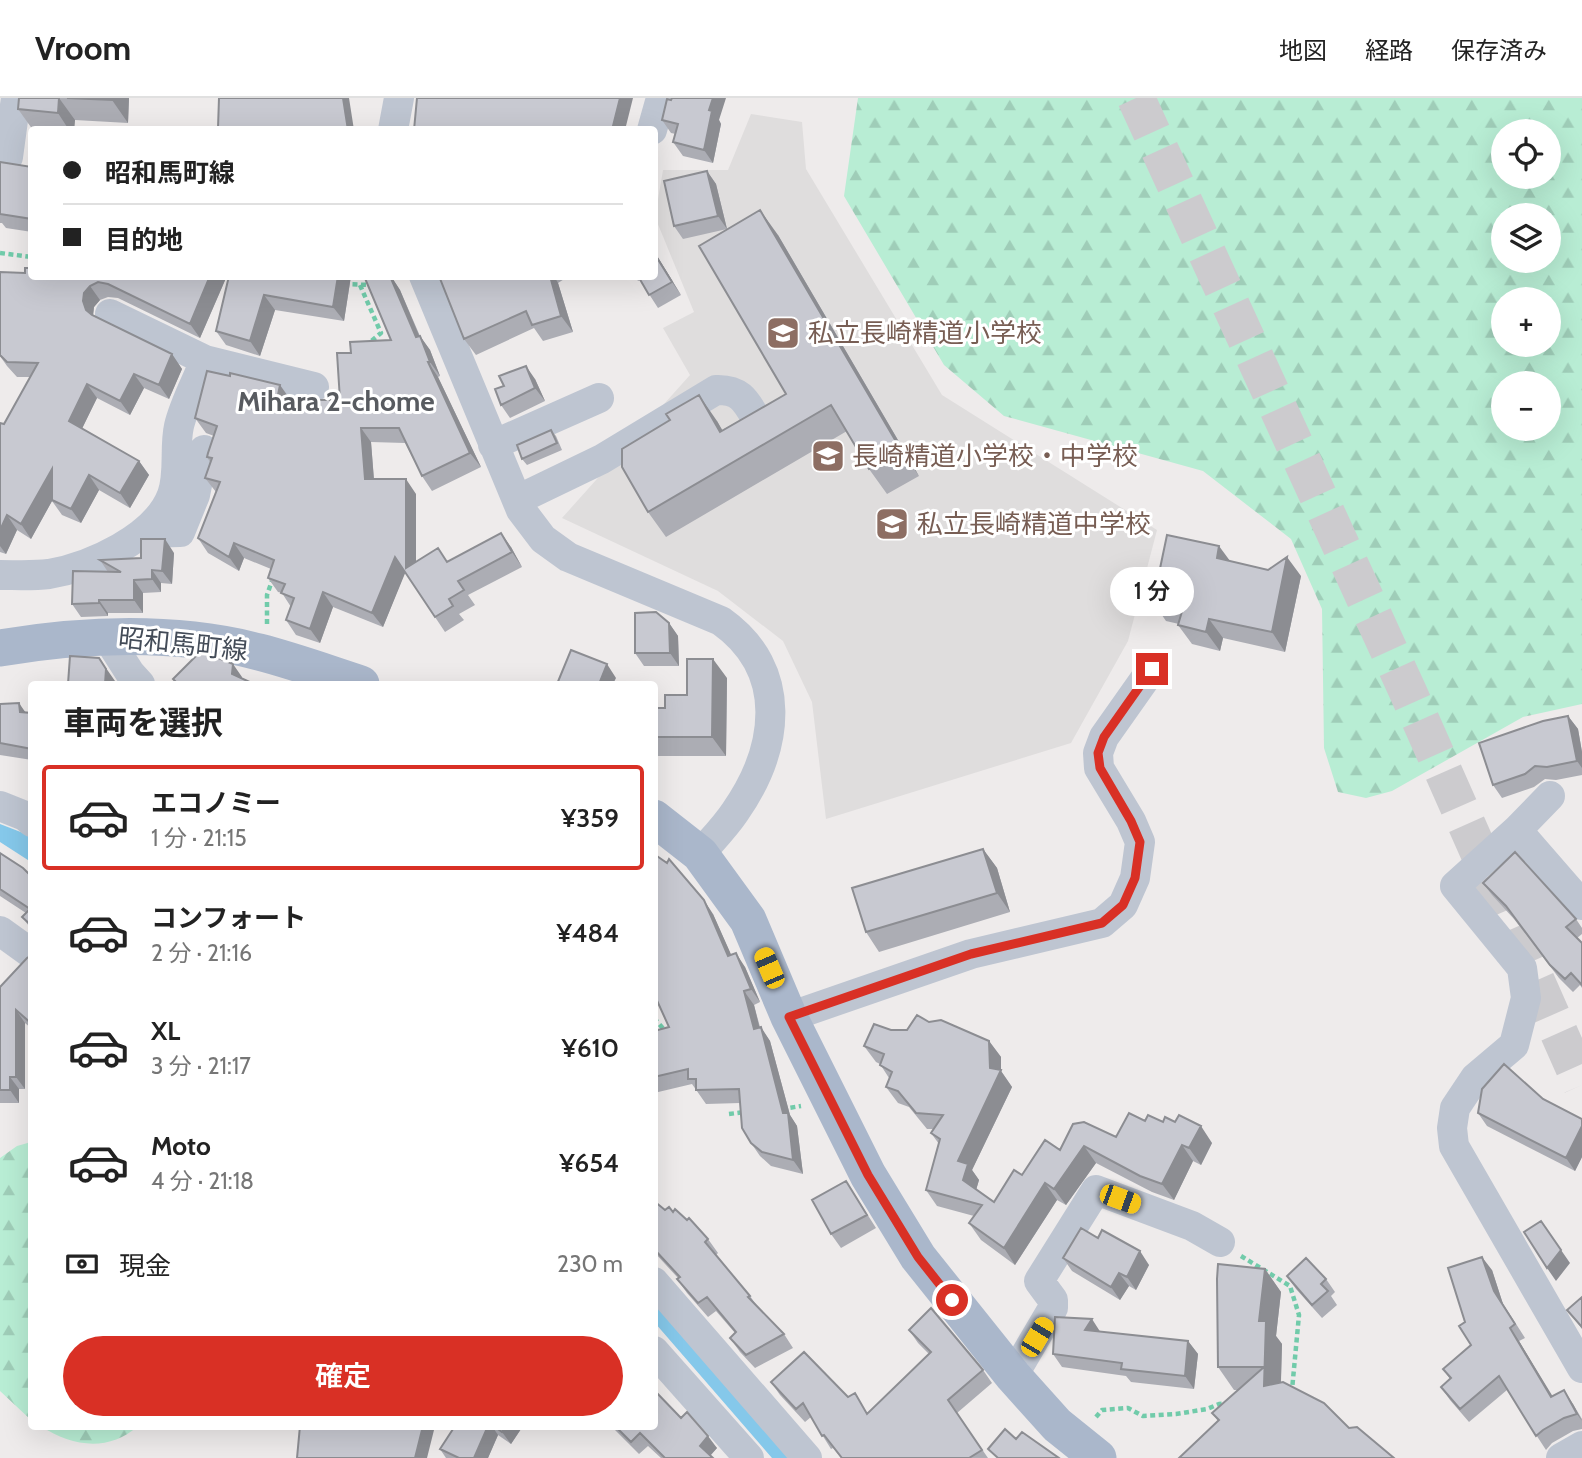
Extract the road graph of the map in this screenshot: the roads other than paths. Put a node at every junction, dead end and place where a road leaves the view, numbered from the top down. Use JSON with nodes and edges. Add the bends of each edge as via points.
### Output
{"nodes":[{"id":1,"x":16,"y":98,"type":"edge"},
{"id":2,"x":399,"y":98,"type":"edge"},
{"id":3,"x":661,"y":98,"type":"edge"},
{"id":4,"x":394,"y":126,"type":"edge"},
{"id":5,"x":653,"y":126,"type":"edge"},
{"id":6,"x":13,"y":158,"type":"edge"},
{"id":7,"x":426,"y":280,"type":"edge"},
{"id":8,"x":110,"y":314,"type":"dead end"},
{"id":9,"x":205,"y":360,"type":"junction"},
{"id":10,"x":314,"y":387,"type":"dead end"},
{"id":11,"x":599,"y":398,"type":"dead end"},
{"id":12,"x":760,"y":425,"type":"edge"},
{"id":13,"x":494,"y":445,"type":"junction"},
{"id":14,"x":204,"y":450,"type":"dead end"},
{"id":15,"x":517,"y":500,"type":"junction"},
{"id":16,"x":142,"y":533,"type":"junction"},
{"id":17,"x":0,"y":575,"type":"edge"},
{"id":18,"x":107,"y":637,"type":"junction"},
{"id":19,"x":0,"y":648,"type":"edge"},
{"id":20,"x":1152,"y":669,"type":"dead end"},
{"id":21,"x":137,"y":681,"type":"edge"},
{"id":22,"x":352,"y":681,"type":"edge"},
{"id":23,"x":1550,"y":796,"type":"dead end"},
{"id":24,"x":0,"y":806,"type":"edge"},
{"id":25,"x":28,"y":819,"type":"edge"},
{"id":26,"x":658,"y":821,"type":"edge"},
{"id":27,"x":1517,"y":830,"type":"junction"},
{"id":28,"x":700,"y":854,"type":"junction"},
{"id":29,"x":1582,"y":905,"type":"edge"},
{"id":30,"x":0,"y":931,"type":"edge"},
{"id":31,"x":28,"y":951,"type":"edge"},
{"id":32,"x":789,"y":1017,"type":"junction"},
{"id":33,"x":1220,"y":1242,"type":"road end"},
{"id":34,"x":658,"y":1287,"type":"edge"},
{"id":35,"x":658,"y":1356,"type":"edge"},
{"id":36,"x":1582,"y":1368,"type":"edge"},
{"id":37,"x":1013,"y":1376,"type":"junction"},
{"id":38,"x":1582,"y":1446,"type":"edge"},
{"id":39,"x":749,"y":1458,"type":"edge"},
{"id":40,"x":807,"y":1458,"type":"edge"},
{"id":41,"x":1098,"y":1458,"type":"edge"},
{"id":42,"x":1561,"y":1458,"type":"edge"}],
"edges":[{"from":1,"to":6,"type":"street"},
{"from":2,"to":4,"type":"street"},
{"from":3,"to":5,"type":"street"},
{"from":7,"to":13,"type":"street"},
{"from":8,"to":9,"type":"street"},
{"from":9,"to":10,"type":"street"},
{"from":9,"to":16,"type":"street","via":[[179,426],[173,492]]},
{"from":11,"to":13,"type":"street"},
{"from":12,"to":15,"type":"street","via":[[742,397],[731,389],[716,390],[602,459]]},
{"from":13,"to":15,"type":"street"},
{"from":14,"to":16,"type":"street","via":[[195,495],[180,532]]},
{"from":15,"to":28,"type":"street","via":[[543,539],[568,557],[721,621],[760,661],[771,716],[760,768],[735,814]]},
{"from":16,"to":17,"type":"street","via":[[105,555],[65,570]]},
{"from":18,"to":19,"type":"main road","name":"昭和馬町線"},
{"from":18,"to":21,"type":"street"},
{"from":18,"to":22,"type":"main road","name":"昭和馬町線","via":[[191,639],[267,654]]},
{"from":20,"to":32,"type":"street","via":[[1104,737],[1098,753],[1100,768],[1140,842],[1135,878],[1123,905],[1102,923],[971,954]]},
{"from":23,"to":27,"type":"street"},
{"from":24,"to":25,"type":"street"},
{"from":26,"to":28,"type":"main road"},
{"from":27,"to":29,"type":"street"},
{"from":27,"to":36,"type":"street","via":[[1455,886],[1522,968],[1526,998],[1514,1045],[1463,1093],[1451,1128],[1454,1146]]},
{"from":28,"to":32,"type":"main road","via":[[748,920]]},
{"from":30,"to":31,"type":"street"},
{"from":32,"to":37,"type":"main road","via":[[868,1175],[918,1257]]},
{"from":33,"to":37,"type":"street","via":[[1192,1226],[1096,1190],[1039,1281],[1053,1300],[1053,1308]]},
{"from":34,"to":40,"type":"street"},
{"from":35,"to":39,"type":"street"},
{"from":37,"to":41,"type":"main road","via":[[1058,1425]]},
{"from":38,"to":42,"type":"street"}]}
